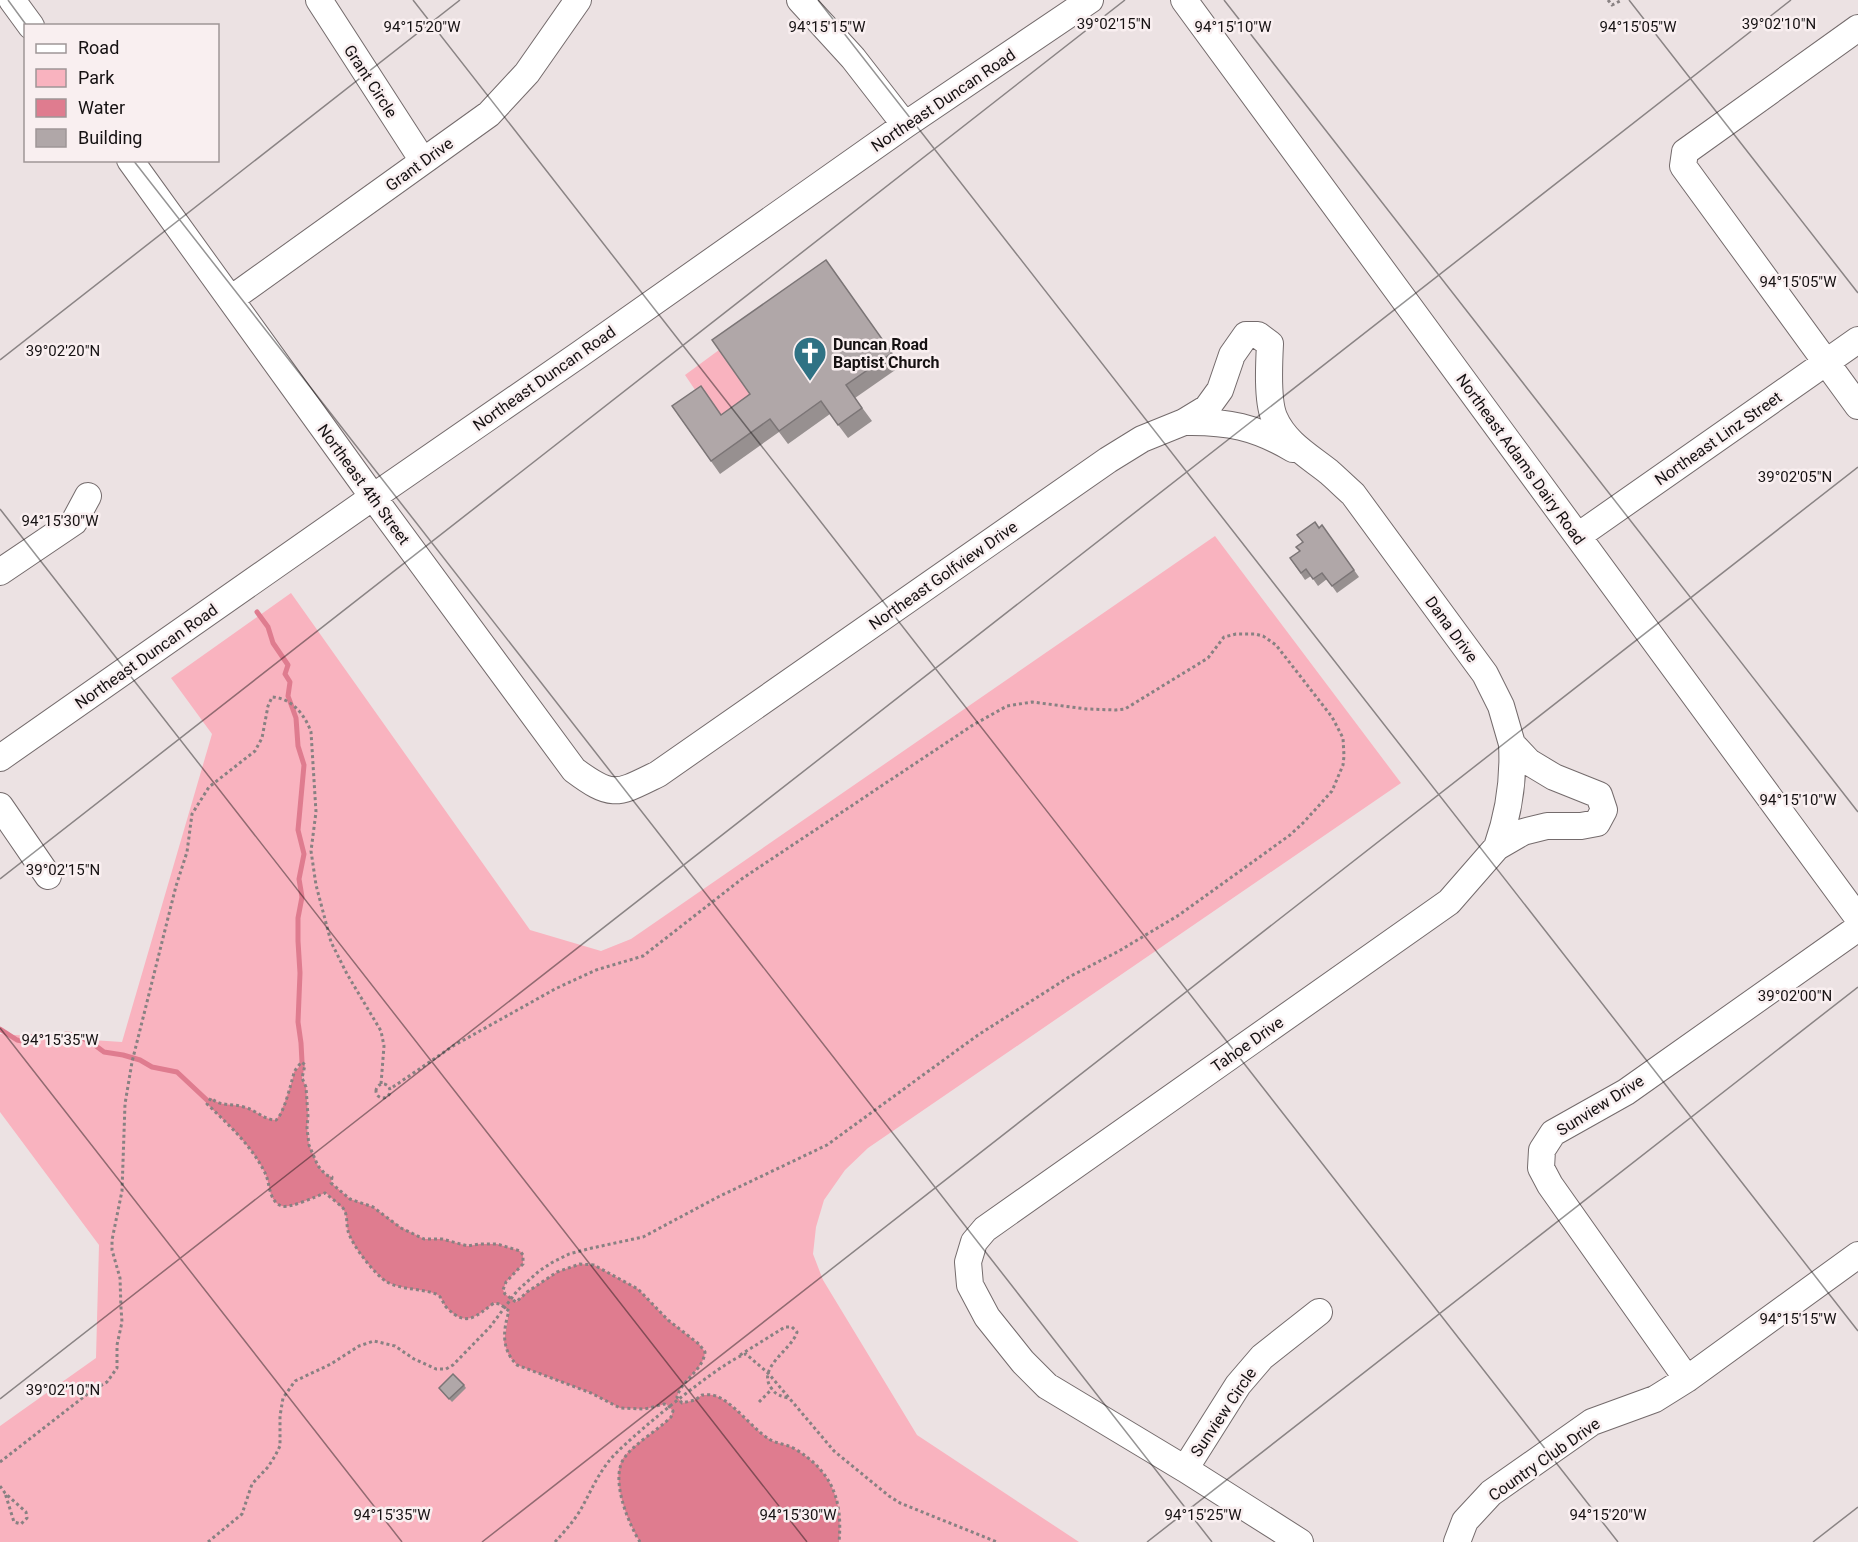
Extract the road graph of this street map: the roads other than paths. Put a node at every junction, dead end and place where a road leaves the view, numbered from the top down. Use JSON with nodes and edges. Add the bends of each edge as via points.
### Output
{"nodes":[{"id":1,"x":12,"y":0,"type":"edge"},
{"id":2,"x":319,"y":0,"type":"edge"},
{"id":3,"x":578,"y":0,"type":"edge"},
{"id":4,"x":800,"y":0,"type":"edge"},
{"id":5,"x":1090,"y":0,"type":"edge"},
{"id":6,"x":1184,"y":0,"type":"edge"},
{"id":7,"x":30,"y":24,"type":"edge"},
{"id":8,"x":1858,"y":28,"type":"edge"},
{"id":9,"x":905,"y":125,"type":"junction"},
{"id":10,"x":423,"y":161,"type":"junction"},
{"id":11,"x":131,"y":162,"type":"edge"},
{"id":12,"x":231,"y":299,"type":"junction"},
{"id":13,"x":1246,"y":335,"type":"joint"},
{"id":14,"x":1858,"y":340,"type":"edge"},
{"id":15,"x":1826,"y":363,"type":"junction"},
{"id":16,"x":1858,"y":406,"type":"edge"},
{"id":17,"x":1184,"y":422,"type":"junction"},
{"id":18,"x":1306,"y":457,"type":"junction"},
{"id":19,"x":88,"y":496,"type":"dead end"},
{"id":20,"x":373,"y":496,"type":"junction"},
{"id":21,"x":1578,"y":536,"type":"junction"},
{"id":22,"x":0,"y":572,"type":"edge"},
{"id":23,"x":1512,"y":744,"type":"junction"},
{"id":24,"x":0,"y":758,"type":"edge"},
{"id":25,"x":613,"y":791,"type":"joint"},
{"id":26,"x":1594,"y":793,"type":"joint"},
{"id":27,"x":0,"y":806,"type":"edge"},
{"id":28,"x":1497,"y":847,"type":"junction"},
{"id":29,"x":48,"y":876,"type":"dead end"},
{"id":30,"x":1858,"y":918,"type":"edge"},
{"id":31,"x":1858,"y":927,"type":"edge"},
{"id":32,"x":1858,"y":1255,"type":"edge"},
{"id":33,"x":1319,"y":1312,"type":"dead end"},
{"id":34,"x":1687,"y":1379,"type":"junction"},
{"id":35,"x":1185,"y":1469,"type":"junction"},
{"id":36,"x":1299,"y":1542,"type":"edge"},
{"id":37,"x":1457,"y":1542,"type":"edge"}],
"edges":[{"from":1,"to":7,"type":"street"},
{"from":2,"to":10,"type":"street","name":"Grant Circle"},
{"from":3,"to":10,"type":"street","name":"Grant Drive","via":[[527,73],[489,114]]},
{"from":4,"to":9,"type":"street","via":[[853,58]]},
{"from":5,"to":9,"type":"street","name":"Northeast Duncan Road"},
{"from":6,"to":21,"type":"street","name":"Northeast Adams Dairy Road"},
{"from":8,"to":15,"type":"street","via":[[1681,148],[1683,166]]},
{"from":9,"to":20,"type":"street","name":"Northeast Duncan Road"},
{"from":10,"to":12,"type":"street","name":"Grant Drive"},
{"from":11,"to":12,"type":"street","name":"Northeast 4th Street"},
{"from":12,"to":20,"type":"street","name":"Northeast 4th Street"},
{"from":13,"to":17,"type":"street","name":"Northeast Golfview Drive","via":[[1232,356],[1220,390],[1207,408]]},
{"from":13,"to":18,"type":"street","name":"Dana Drive","via":[[1258,335],[1270,344],[1273,416],[1285,436]]},
{"from":14,"to":15,"type":"street","name":"Northeast Linz Street"},
{"from":15,"to":16,"type":"street"},
{"from":15,"to":21,"type":"street","name":"Northeast Linz Street"},
{"from":17,"to":18,"type":"street","name":"Dana Drive","via":[[1227,423],[1263,433]]},
{"from":17,"to":25,"type":"street","name":"Northeast Golfview Drive","via":[[1142,439],[1108,460],[658,774]]},
{"from":18,"to":23,"type":"street","name":"Dana Drive","via":[[1353,494],[1468,650],[1501,706]]},
{"from":19,"to":22,"type":"street","via":[[74,522]]},
{"from":20,"to":24,"type":"street","name":"Northeast Duncan Road"},
{"from":20,"to":25,"type":"street","name":"Northeast 4th Street","via":[[574,770],[597,787]]},
{"from":21,"to":30,"type":"street","name":"Northeast Adams Dairy Road"},
{"from":23,"to":26,"type":"street","name":"Dana Drive","via":[[1529,762],[1554,777]]},
{"from":23,"to":28,"type":"street","name":"Tahoe Drive","via":[[1510,796]]},
{"from":26,"to":28,"type":"street","name":"Tahoe Drive","via":[[1599,795],[1604,810],[1597,823],[1547,825],[1523,832]]},
{"from":27,"to":29,"type":"street"},
{"from":28,"to":35,"type":"street","name":"Tahoe Drive","via":[[1449,902],[985,1229],[974,1242],[968,1262],[970,1286],[1002,1338],[1047,1386]]},
{"from":31,"to":34,"type":"street","name":"Sunview Drive","via":[[1626,1092],[1553,1133],[1542,1150],[1541,1168],[1550,1185]]},
{"from":32,"to":34,"type":"street","name":"Country Club Drive"},
{"from":33,"to":35,"type":"street","name":"Sunview Circle","via":[[1262,1357],[1238,1385]]},
{"from":34,"to":37,"type":"street","name":"Country Club Drive","via":[[1655,1399],[1592,1422],[1491,1493],[1465,1521]]},
{"from":35,"to":36,"type":"street"}]}
